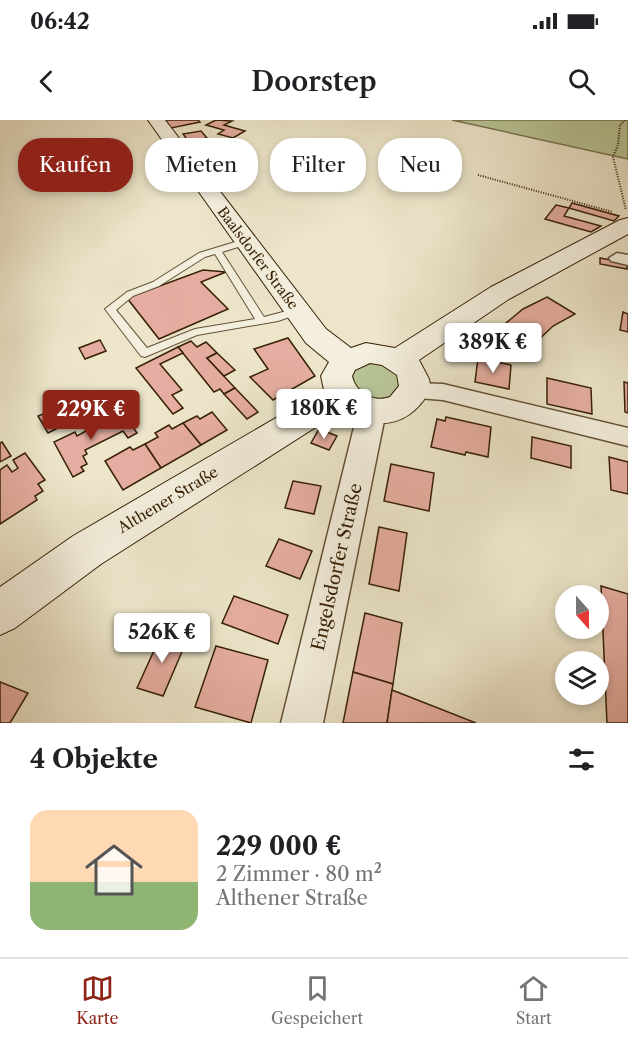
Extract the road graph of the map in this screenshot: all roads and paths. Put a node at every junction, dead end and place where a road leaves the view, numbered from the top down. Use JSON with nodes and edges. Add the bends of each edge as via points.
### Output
{"nodes":[{"id":1,"x":156,"y":120,"type":"edge"},
{"id":2,"x":625,"y":120,"type":"edge"},
{"id":3,"x":478,"y":175,"type":"dead end"},
{"id":4,"x":623,"y":217,"type":"edge"},
{"id":5,"x":245,"y":242,"type":"junction"},
{"id":6,"x":217,"y":251,"type":"junction"},
{"id":7,"x":298,"y":311,"type":"junction"},
{"id":8,"x":262,"y":321,"type":"junction"},
{"id":9,"x":399,"y":359,"type":"junction"},
{"id":10,"x":346,"y":360,"type":"junction"},
{"id":11,"x":414,"y":391,"type":"junction"},
{"id":12,"x":341,"y":395,"type":"junction"},
{"id":13,"x":372,"y":411,"type":"junction"},
{"id":14,"x":628,"y":437,"type":"edge"},
{"id":15,"x":0,"y":613,"type":"edge"},
{"id":16,"x":302,"y":723,"type":"edge"}],
"edges":[{"from":1,"to":5,"type":"main road","name":"Baalsdorfer Straße"},
{"from":2,"to":4,"type":"path","via":[[620,125],[613,157]]},
{"from":3,"to":4,"type":"path"},
{"from":4,"to":9,"type":"main road"},
{"from":5,"to":6,"type":"lane"},
{"from":5,"to":7,"type":"main road","name":"Baalsdorfer Straße"},
{"from":6,"to":8,"type":"lane"},
{"from":6,"to":8,"type":"lane","via":[[202,255],[156,284],[130,294],[110,309],[145,353],[195,332]]},
{"from":7,"to":8,"type":"lane"},
{"from":7,"to":10,"type":"main road","name":"Baalsdorfer Straße","via":[[316,336]]},
{"from":9,"to":10,"type":"main road","via":[[366,353]]},
{"from":9,"to":11,"type":"main road","via":[[412,372]]},
{"from":10,"to":12,"type":"main road","via":[[336,376]]},
{"from":11,"to":13,"type":"main road","via":[[405,404]]},
{"from":11,"to":14,"type":"street","via":[[443,392]]},
{"from":12,"to":13,"type":"main road"},
{"from":12,"to":15,"type":"main road","name":"Althener Straße","via":[[87,550]]},
{"from":13,"to":16,"type":"street","name":"Engelsdorfer Straße"}]}
